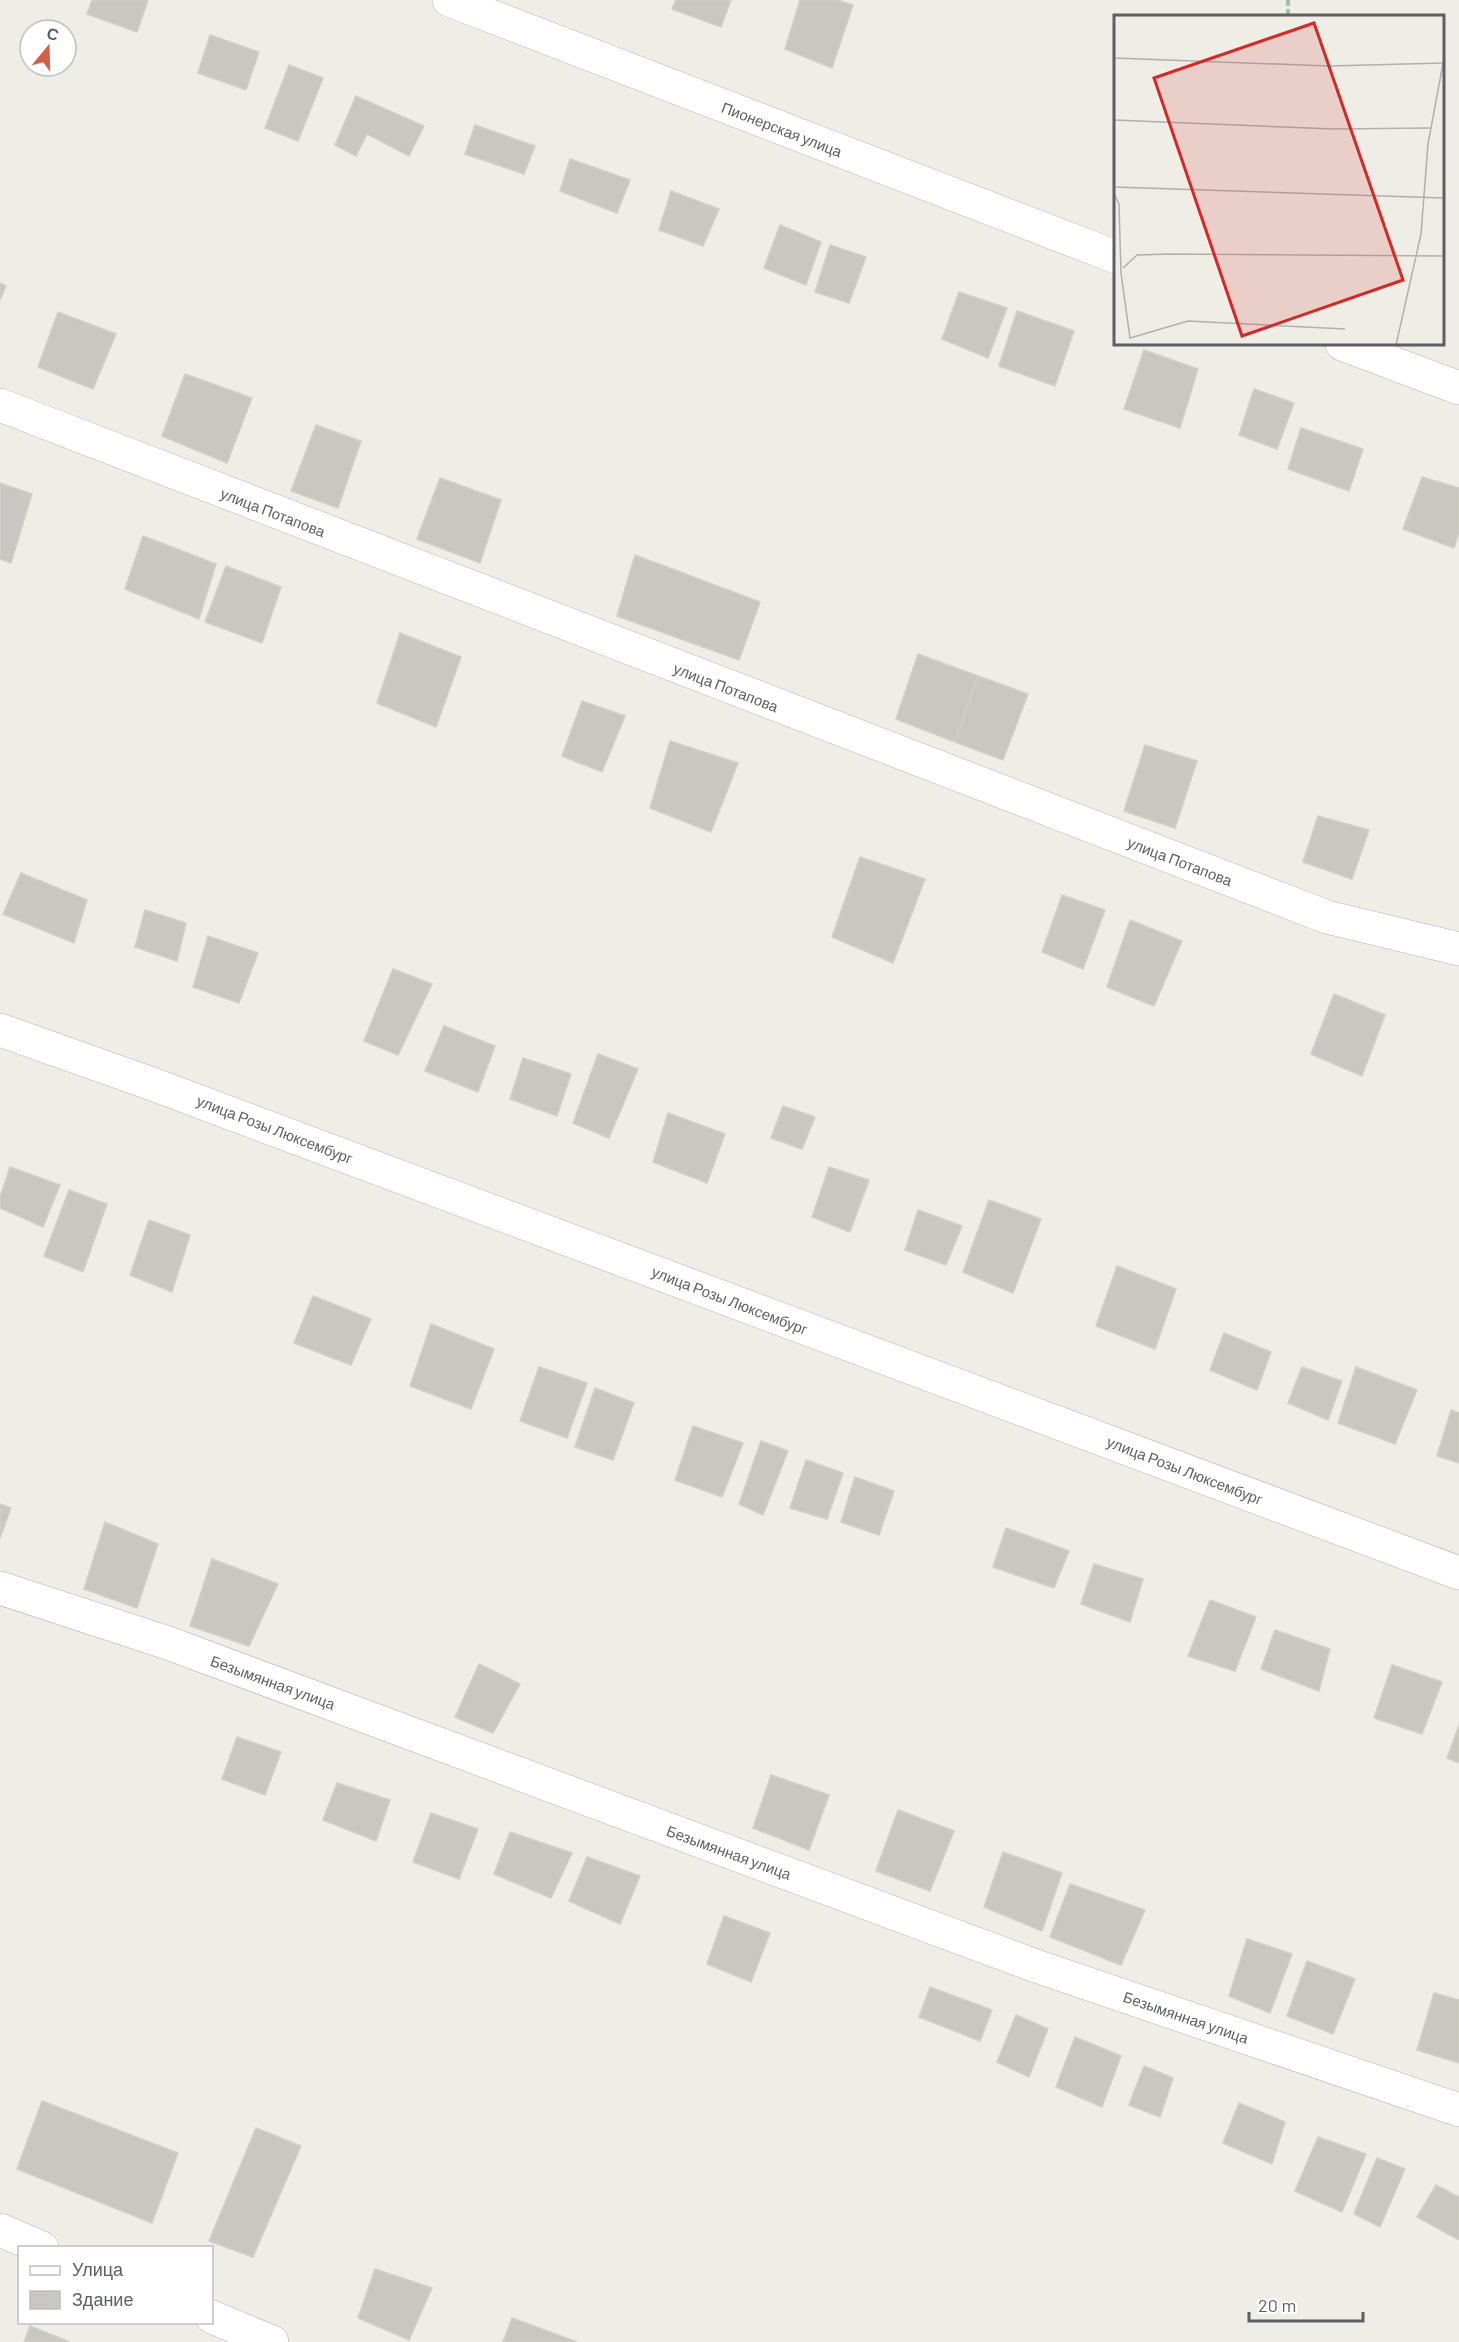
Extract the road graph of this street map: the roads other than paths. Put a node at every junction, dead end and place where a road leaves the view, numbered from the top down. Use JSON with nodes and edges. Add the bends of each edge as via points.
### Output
{"nodes":[{"id":1,"x":449,"y":0,"type":"edge"},
{"id":2,"x":1114,"y":256,"type":"edge"},
{"id":3,"x":1345,"y":345,"type":"edge"},
{"id":4,"x":1459,"y":388,"type":"edge"},
{"id":5,"x":0,"y":405,"type":"edge"},
{"id":6,"x":1459,"y":949,"type":"edge"},
{"id":7,"x":0,"y":1030,"type":"edge"},
{"id":8,"x":1459,"y":1573,"type":"edge"},
{"id":9,"x":0,"y":1588,"type":"edge"},
{"id":10,"x":1459,"y":2110,"type":"edge"},
{"id":11,"x":0,"y":2230,"type":"edge"},
{"id":12,"x":40,"y":2246,"type":"edge"},
{"id":13,"x":213,"y":2317,"type":"edge"},
{"id":14,"x":273,"y":2342,"type":"edge"}],
"edges":[{"from":1,"to":2,"type":"street","name":"Пионерская улица"},
{"from":3,"to":4,"type":"street"},
{"from":5,"to":6,"type":"street","name":"улица Потапова","via":[[1327,917]]},
{"from":7,"to":8,"type":"street","name":"улица Розы Люксембург","via":[[155,1084]]},
{"from":9,"to":10,"type":"street","name":"Безымянная улица","via":[[168,1643],[1033,1965]]},
{"from":11,"to":12,"type":"street"},
{"from":13,"to":14,"type":"street"}]}
